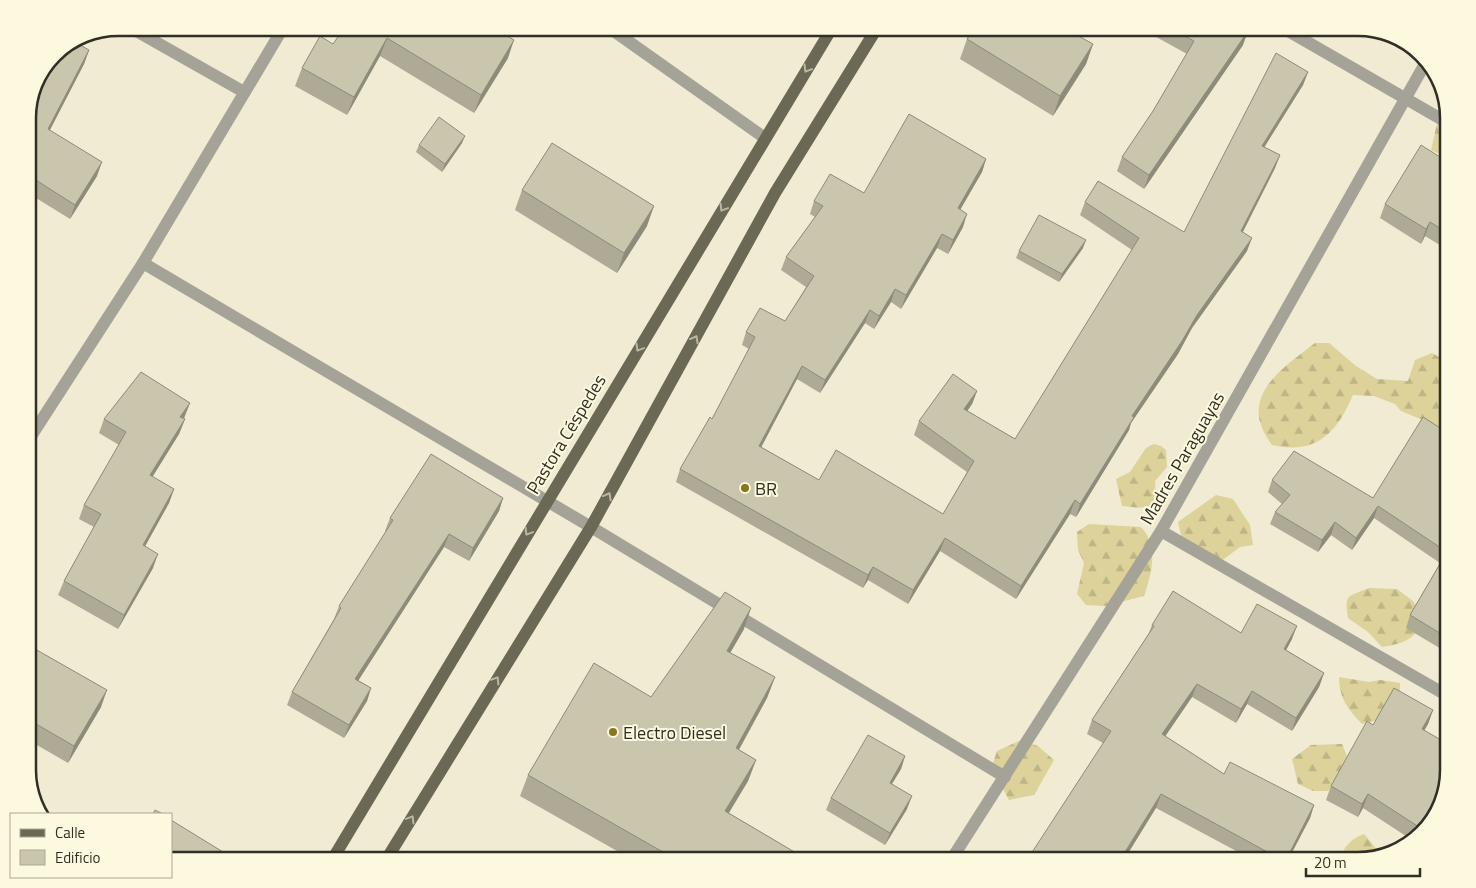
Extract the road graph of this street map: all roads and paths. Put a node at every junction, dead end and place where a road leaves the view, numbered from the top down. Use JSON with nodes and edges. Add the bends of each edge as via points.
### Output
{"nodes":[{"id":1,"x":145,"y":36,"type":"edge"},
{"id":2,"x":278,"y":36,"type":"edge"},
{"id":3,"x":621,"y":36,"type":"edge"},
{"id":4,"x":827,"y":36,"type":"edge"},
{"id":5,"x":872,"y":36,"type":"edge"},
{"id":6,"x":1297,"y":36,"type":"edge"},
{"id":7,"x":1423,"y":68,"type":"edge"},
{"id":8,"x":244,"y":92,"type":"junction"},
{"id":9,"x":1406,"y":98,"type":"junction"},
{"id":10,"x":1440,"y":118,"type":"edge"},
{"id":11,"x":765,"y":138,"type":"junction"},
{"id":12,"x":143,"y":263,"type":"junction"},
{"id":13,"x":36,"y":429,"type":"edge"},
{"id":14,"x":546,"y":502,"type":"junction"},
{"id":15,"x":591,"y":528,"type":"junction"},
{"id":16,"x":1161,"y":531,"type":"junction"},
{"id":17,"x":1440,"y":691,"type":"edge"},
{"id":18,"x":1005,"y":777,"type":"junction"},
{"id":19,"x":337,"y":852,"type":"edge"},
{"id":20,"x":391,"y":852,"type":"edge"},
{"id":21,"x":956,"y":852,"type":"edge"}],
"edges":[{"from":1,"to":8,"type":"street"},
{"from":2,"to":8,"type":"street"},
{"from":3,"to":11,"type":"street"},
{"from":4,"to":11,"type":"main road","name":"Pastora Céspedes","one_way":true},
{"from":15,"to":5,"type":"main road","one_way":true,"via":[[775,193]]},
{"from":6,"to":9,"type":"street"},
{"from":7,"to":9,"type":"street","name":"Madres Paraguayas"},
{"from":8,"to":12,"type":"street"},
{"from":9,"to":10,"type":"street"},
{"from":9,"to":16,"type":"street","name":"Madres Paraguayas"},
{"from":11,"to":14,"type":"main road","name":"Pastora Céspedes","one_way":true},
{"from":12,"to":13,"type":"street"},
{"from":12,"to":14,"type":"street"},
{"from":14,"to":15,"type":"street"},
{"from":14,"to":19,"type":"main road","name":"Pastora Céspedes","one_way":true},
{"from":15,"to":18,"type":"street"},
{"from":20,"to":15,"type":"main road","one_way":true},
{"from":16,"to":17,"type":"street"},
{"from":16,"to":18,"type":"street","name":"Madres Paraguayas"},
{"from":18,"to":21,"type":"street","name":"Madres Paraguayas"}]}
